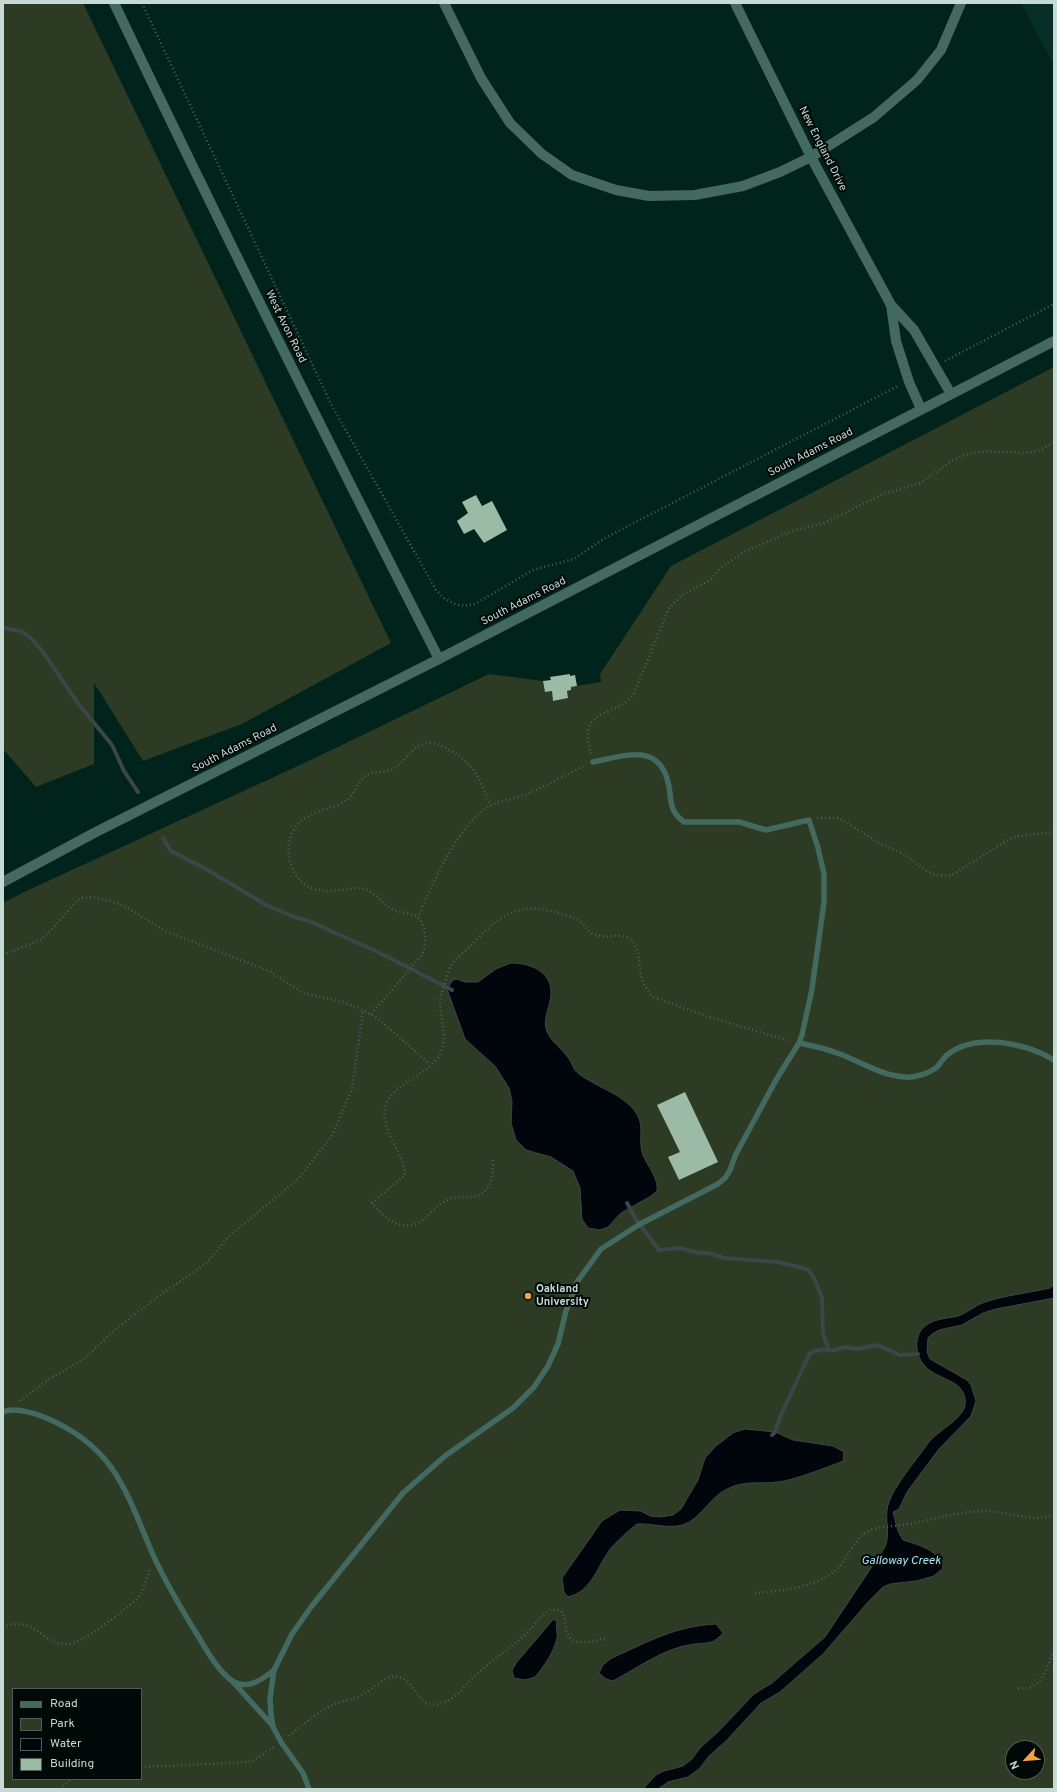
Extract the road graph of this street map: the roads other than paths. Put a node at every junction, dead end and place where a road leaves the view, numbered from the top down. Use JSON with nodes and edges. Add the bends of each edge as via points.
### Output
{"nodes":[{"id":1,"x":114,"y":3,"type":"edge"},
{"id":2,"x":444,"y":3,"type":"edge"},
{"id":3,"x":735,"y":3,"type":"edge"},
{"id":4,"x":961,"y":3,"type":"edge"},
{"id":5,"x":811,"y":157,"type":"junction"},
{"id":6,"x":891,"y":305,"type":"junction"},
{"id":7,"x":1054,"y":341,"type":"edge"},
{"id":8,"x":951,"y":394,"type":"junction"},
{"id":9,"x":921,"y":409,"type":"junction"},
{"id":10,"x":439,"y":659,"type":"junction"},
{"id":11,"x":594,"y":762,"type":"road end"},
{"id":12,"x":3,"y":882,"type":"edge"},
{"id":13,"x":799,"y":1043,"type":"junction"},
{"id":14,"x":1054,"y":1060,"type":"edge"},
{"id":15,"x":5,"y":1411,"type":"edge"},
{"id":16,"x":274,"y":1670,"type":"junction"},
{"id":17,"x":231,"y":1680,"type":"junction"},
{"id":18,"x":273,"y":1727,"type":"junction"},
{"id":19,"x":309,"y":1789,"type":"edge"}],
"edges":[{"from":1,"to":10,"type":"street","name":"West Avon Road","via":[[185,151]]},
{"from":2,"to":5,"type":"street","via":[[481,78],[510,123],[542,154],[572,175],[616,190],[649,196],[695,195],[743,186]]},
{"from":3,"to":5,"type":"street","name":"New England Drive"},
{"from":4,"to":5,"type":"street","via":[[941,50],[917,80],[874,117]]},
{"from":5,"to":6,"type":"street","name":"New England Drive"},
{"from":6,"to":8,"type":"street","name":"New England Drive","via":[[914,330]]},
{"from":6,"to":9,"type":"street","name":"New England Drive","via":[[896,341],[908,380]]},
{"from":7,"to":8,"type":"street","name":"South Adams Road"},
{"from":8,"to":9,"type":"street","name":"South Adams Road"},
{"from":9,"to":10,"type":"street","name":"South Adams Road"},
{"from":10,"to":12,"type":"street","name":"South Adams Road","via":[[94,833]]},
{"from":11,"to":13,"type":"lane","via":[[641,755],[655,759],[666,772],[674,813],[684,822],[739,822],[766,830],[809,820],[824,874],[824,902],[812,989]]},
{"from":13,"to":14,"type":"lane","via":[[837,1053],[890,1075],[907,1077],[937,1067],[946,1055],[972,1043],[1009,1044]]},
{"from":13,"to":16,"type":"lane","via":[[776,1080],[725,1178],[640,1224],[601,1250],[577,1282],[566,1311],[558,1344],[534,1387],[513,1408],[445,1456],[403,1493],[292,1634]]},
{"from":15,"to":17,"type":"lane","via":[[36,1414],[53,1421],[86,1440],[100,1454],[122,1486],[172,1594],[205,1648]]},
{"from":16,"to":17,"type":"lane","via":[[252,1684]]},
{"from":16,"to":18,"type":"lane","via":[[270,1698]]},
{"from":17,"to":18,"type":"lane"},
{"from":18,"to":19,"type":"lane"}]}
